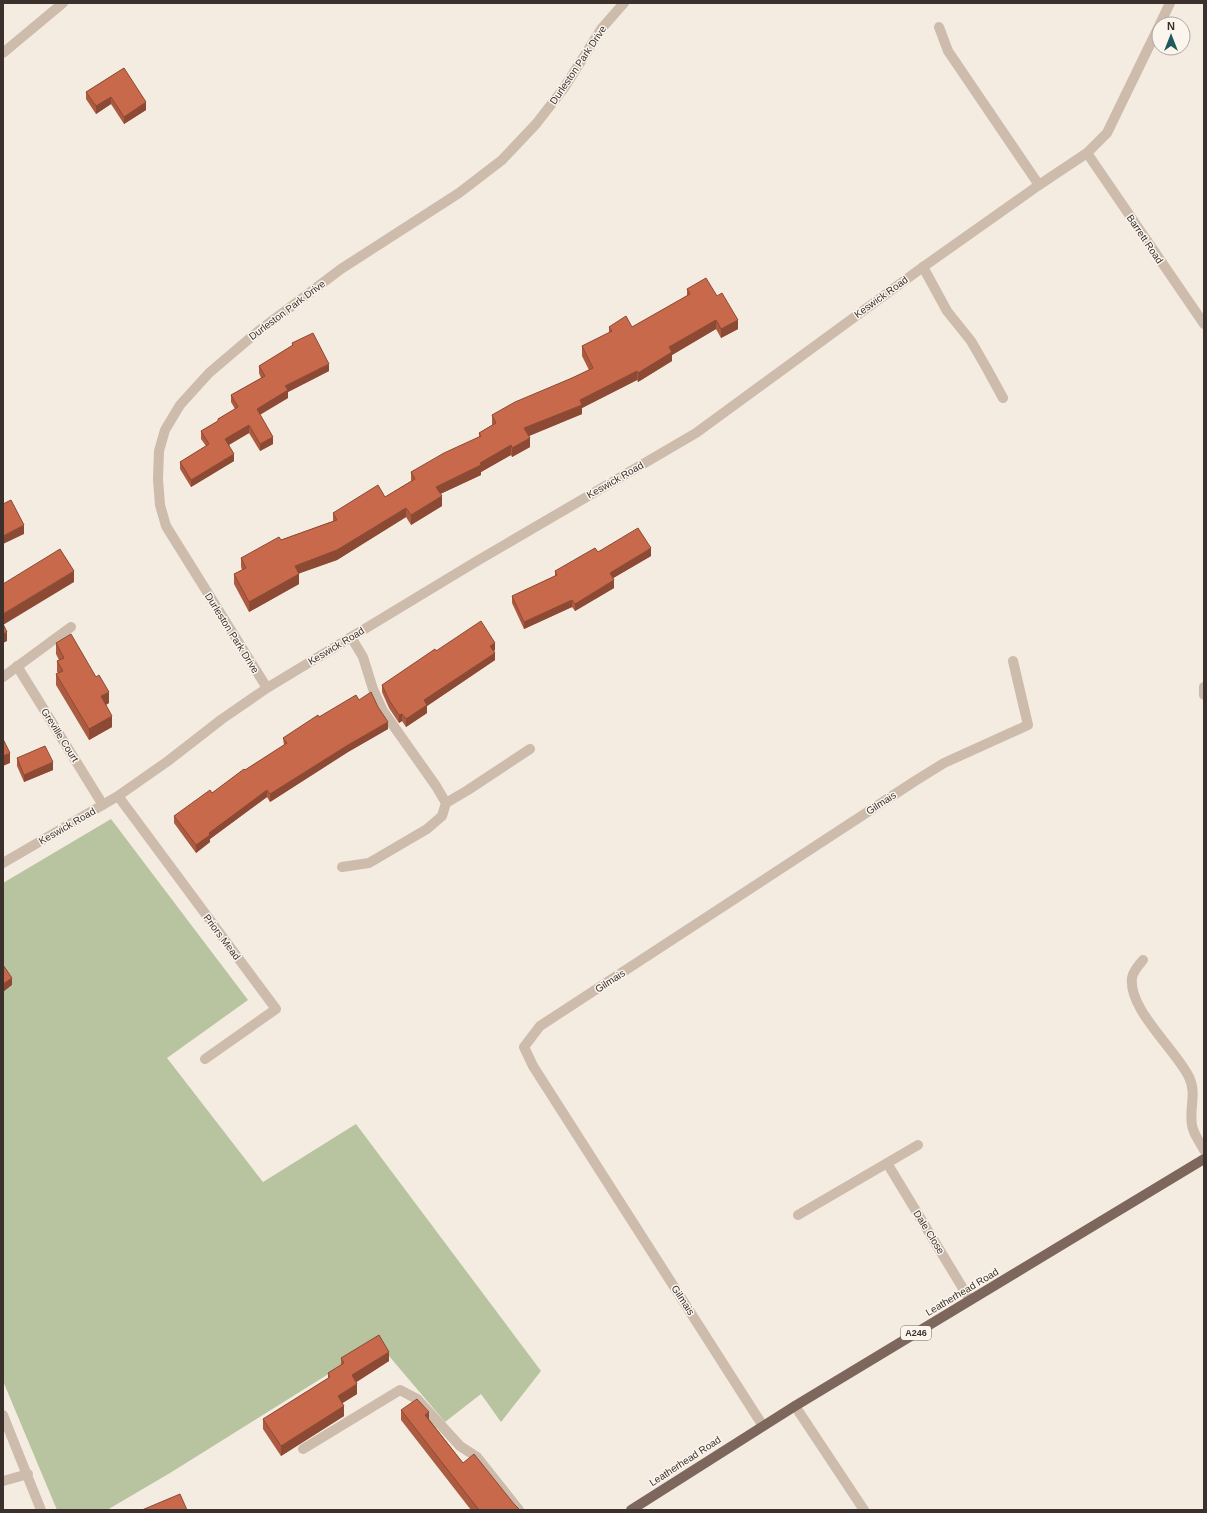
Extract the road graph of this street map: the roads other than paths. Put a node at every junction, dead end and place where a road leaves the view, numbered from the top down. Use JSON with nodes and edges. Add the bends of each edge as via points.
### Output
{"nodes":[{"id":1,"x":63,"y":3,"type":"edge"},
{"id":2,"x":624,"y":3,"type":"edge"},
{"id":3,"x":1170,"y":3,"type":"edge"},
{"id":4,"x":1164,"y":16,"type":"edge"},
{"id":5,"x":939,"y":27,"type":"dead end"},
{"id":6,"x":1151,"y":43,"type":"edge"},
{"id":7,"x":3,"y":53,"type":"edge"},
{"id":8,"x":1087,"y":153,"type":"junction"},
{"id":9,"x":1039,"y":185,"type":"junction"},
{"id":10,"x":923,"y":267,"type":"junction"},
{"id":11,"x":1204,"y":324,"type":"edge"},
{"id":12,"x":1003,"y":398,"type":"dead end"},
{"id":13,"x":71,"y":627,"type":"dead end"},
{"id":14,"x":351,"y":637,"type":"junction"},
{"id":15,"x":1013,"y":661,"type":"dead end"},
{"id":16,"x":17,"y":666,"type":"junction"},
{"id":17,"x":3,"y":677,"type":"edge"},
{"id":18,"x":1204,"y":687,"type":"edge"},
{"id":19,"x":267,"y":688,"type":"junction"},
{"id":20,"x":1204,"y":695,"type":"edge"},
{"id":21,"x":530,"y":749,"type":"dead end"},
{"id":22,"x":118,"y":796,"type":"junction"},
{"id":23,"x":446,"y":803,"type":"junction"},
{"id":24,"x":103,"y":805,"type":"junction"},
{"id":25,"x":3,"y":863,"type":"edge"},
{"id":26,"x":342,"y":867,"type":"dead end"},
{"id":27,"x":1144,"y":960,"type":"dead end"},
{"id":28,"x":205,"y":1059,"type":"dead end"},
{"id":29,"x":918,"y":1145,"type":"dead end"},
{"id":30,"x":1204,"y":1150,"type":"edge"},
{"id":31,"x":1204,"y":1158,"type":"edge"},
{"id":32,"x":887,"y":1164,"type":"junction"},
{"id":33,"x":798,"y":1215,"type":"dead end"},
{"id":34,"x":970,"y":1300,"type":"junction"},
{"id":35,"x":795,"y":1406,"type":"junction"},
{"id":36,"x":3,"y":1415,"type":"edge"},
{"id":37,"x":763,"y":1426,"type":"junction"},
{"id":38,"x":303,"y":1449,"type":"dead end"},
{"id":39,"x":28,"y":1474,"type":"junction"},
{"id":40,"x":3,"y":1481,"type":"edge"},
{"id":41,"x":41,"y":1510,"type":"edge"},
{"id":42,"x":519,"y":1510,"type":"edge"},
{"id":43,"x":631,"y":1510,"type":"edge"},
{"id":44,"x":864,"y":1510,"type":"edge"}],
"edges":[{"from":1,"to":7,"type":"street"},
{"from":2,"to":19,"type":"street","name":"Durleston Park Drive","via":[[602,28],[564,88],[536,124],[502,160],[458,193],[342,269],[256,333],[209,373],[180,405],[165,430],[159,451],[158,479],[160,505],[166,526]]},
{"from":3,"to":4,"type":"street","name":"Keswick Road"},
{"from":5,"to":9,"type":"street","via":[[948,51]]},
{"from":6,"to":8,"type":"street","name":"Keswick Road","via":[[1107,133]]},
{"from":8,"to":9,"type":"street","name":"Keswick Road"},
{"from":8,"to":11,"type":"street","name":"Barrett Road"},
{"from":9,"to":10,"type":"street","name":"Keswick Road"},
{"from":10,"to":12,"type":"street","via":[[947,311],[971,341]]},
{"from":10,"to":14,"type":"street","name":"Keswick Road","via":[[696,433]]},
{"from":13,"to":16,"type":"street"},
{"from":14,"to":19,"type":"street","name":"Keswick Road"},
{"from":14,"to":23,"type":"street","via":[[363,657],[383,711]]},
{"from":15,"to":37,"type":"street","name":"Gilmais","via":[[1028,725],[944,763],[914,781],[540,1026],[524,1047],[533,1066]]},
{"from":16,"to":17,"type":"street"},
{"from":16,"to":24,"type":"street","name":"Greville Court"},
{"from":18,"to":20,"type":"street"},
{"from":19,"to":22,"type":"street","name":"Keswick Road"},
{"from":21,"to":23,"type":"street"},
{"from":22,"to":24,"type":"street","name":"Keswick Road"},
{"from":22,"to":28,"type":"street","name":"Priors Mead","via":[[276,1009]]},
{"from":23,"to":26,"type":"street","via":[[442,816],[427,829],[369,863]]},
{"from":24,"to":25,"type":"street","name":"Keswick Road"},
{"from":27,"to":30,"type":"street","via":[[1136,968],[1132,978],[1137,1001],[1146,1018],[1189,1077],[1193,1088],[1192,1127]]},
{"from":29,"to":32,"type":"street"},
{"from":31,"to":34,"type":"main road","name":"Leatherhead Road","number":"A246"},
{"from":32,"to":33,"type":"street"},
{"from":32,"to":34,"type":"street","name":"Dale Close"},
{"from":34,"to":35,"type":"main road","name":"Leatherhead Road","number":"A246"},
{"from":35,"to":37,"type":"main road","name":"Leatherhead Road","number":"A246"},
{"from":35,"to":44,"type":"street"},
{"from":36,"to":39,"type":"street"},
{"from":37,"to":43,"type":"main road","name":"Leatherhead Road","number":"A246"},
{"from":38,"to":42,"type":"street","via":[[400,1390],[417,1399],[460,1446],[477,1457]]},
{"from":39,"to":40,"type":"street"},
{"from":39,"to":41,"type":"street"}]}
